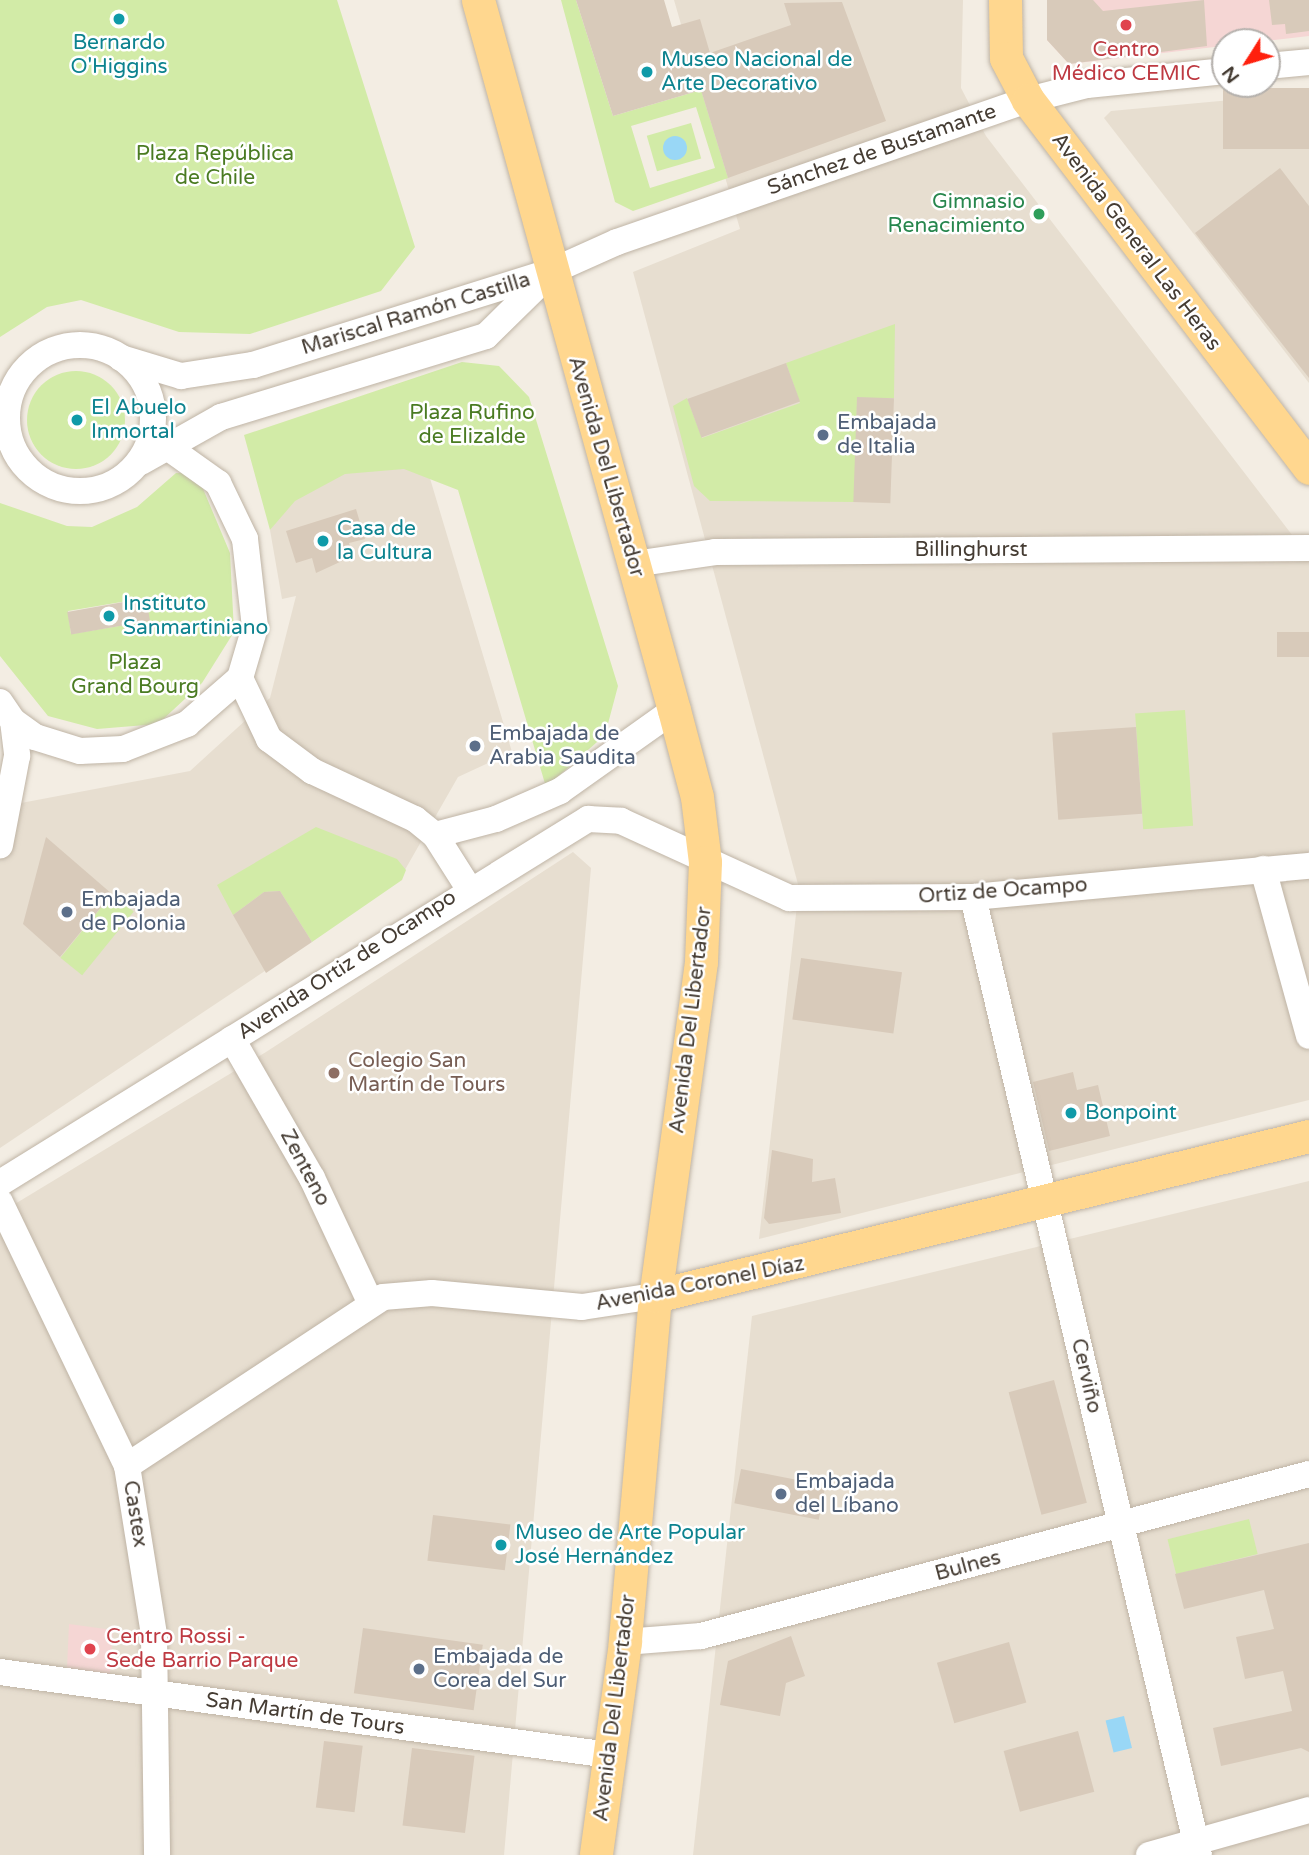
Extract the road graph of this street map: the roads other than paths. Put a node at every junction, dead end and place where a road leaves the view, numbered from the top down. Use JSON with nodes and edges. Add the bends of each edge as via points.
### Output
{"nodes":[{"id":1,"x":478,"y":0,"type":"edge"},
{"id":2,"x":1005,"y":0,"type":"edge"},
{"id":3,"x":1309,"y":62,"type":"edge"},
{"id":4,"x":1281,"y":65,"type":"edge"},
{"id":5,"x":1211,"y":72,"type":"edge"},
{"id":6,"x":1028,"y":100,"type":"junction"},
{"id":7,"x":550,"y":272,"type":"junction"},
{"id":8,"x":121,"y":358,"type":"junction"},
{"id":9,"x":22,"y":374,"type":"junction"},
{"id":10,"x":0,"y":394,"type":"edge"},
{"id":11,"x":166,"y":446,"type":"junction"},
{"id":12,"x":141,"y":462,"type":"junction"},
{"id":13,"x":0,"y":467,"type":"edge"},
{"id":14,"x":1309,"y":468,"type":"edge"},
{"id":15,"x":34,"y":476,"type":"junction"},
{"id":16,"x":1309,"y":548,"type":"edge"},
{"id":17,"x":634,"y":565,"type":"junction"},
{"id":18,"x":240,"y":678,"type":"junction"},
{"id":19,"x":674,"y":709,"type":"junction"},
{"id":20,"x":6,"y":712,"type":"edge"},
{"id":21,"x":435,"y":835,"type":"junction"},
{"id":22,"x":0,"y":845,"type":"edge"},
{"id":23,"x":705,"y":862,"type":"junction"},
{"id":24,"x":1309,"y":866,"type":"edge"},
{"id":25,"x":1263,"y":869,"type":"junction"},
{"id":26,"x":468,"y":887,"type":"junction"},
{"id":27,"x":973,"y":897,"type":"junction"},
{"id":28,"x":1309,"y":1036,"type":"edge"},
{"id":29,"x":232,"y":1039,"type":"junction"},
{"id":30,"x":1309,"y":1136,"type":"edge"},
{"id":31,"x":0,"y":1183,"type":"edge"},
{"id":32,"x":0,"y":1202,"type":"edge"},
{"id":33,"x":1046,"y":1203,"type":"junction"},
{"id":34,"x":655,"y":1296,"type":"junction"},
{"id":35,"x":370,"y":1302,"type":"junction"},
{"id":36,"x":127,"y":1466,"type":"junction"},
{"id":37,"x":1309,"y":1474,"type":"edge"},
{"id":38,"x":1121,"y":1526,"type":"junction"},
{"id":39,"x":625,"y":1642,"type":"junction"},
{"id":40,"x":0,"y":1672,"type":"edge"},
{"id":41,"x":156,"y":1692,"type":"junction"},
{"id":42,"x":609,"y":1755,"type":"junction"},
{"id":43,"x":1309,"y":1810,"type":"edge"},
{"id":44,"x":1197,"y":1848,"type":"edge"},
{"id":45,"x":157,"y":1855,"type":"edge"},
{"id":46,"x":596,"y":1855,"type":"edge"},
{"id":47,"x":1149,"y":1855,"type":"edge"}],
"edges":[{"from":1,"to":7,"type":"main road","name":"Avenida Del Libertador"},
{"from":2,"to":6,"type":"main road","name":"Avenida General Las Heras","via":[[1006,58]]},
{"from":3,"to":4,"type":"street"},
{"from":5,"to":6,"type":"street","name":"Sánchez de Bustamante","via":[[1087,85]]},
{"from":6,"to":7,"type":"street","name":"Sánchez de Bustamante","via":[[617,242]]},
{"from":6,"to":14,"type":"main road","name":"Avenida General Las Heras"},
{"from":7,"to":8,"type":"street","name":"Mariscal Ramón Castilla","via":[[233,370],[181,376]]},
{"from":7,"to":11,"type":"street","name":"Mariscal Ramón Castilla","via":[[485,336],[220,417]]},
{"from":7,"to":17,"type":"main road","name":"Avenida Del Libertador"},
{"from":8,"to":9,"type":"street","via":[[95,347],[70,346],[46,354]]},
{"from":8,"to":12,"type":"street","via":[[140,377],[152,404]]},
{"from":9,"to":10,"type":"street"},
{"from":9,"to":15,"type":"street","via":[[7,424],[18,456]]},
{"from":11,"to":12,"type":"street","name":"Mariscal Ramón Castilla"},
{"from":11,"to":18,"type":"street","via":[[218,483],[245,539],[255,627]]},
{"from":12,"to":15,"type":"street","via":[[117,482],[88,491],[58,488]]},
{"from":13,"to":15,"type":"street"},
{"from":16,"to":17,"type":"street","name":"Billinghurst","via":[[715,552]]},
{"from":17,"to":19,"type":"main road","name":"Avenida Del Libertador"},
{"from":18,"to":20,"type":"street","via":[[187,724],[123,749],[80,751],[35,737]]},
{"from":18,"to":21,"type":"street","via":[[254,718],[288,756]]},
{"from":19,"to":21,"type":"street","via":[[529,807]]},
{"from":19,"to":23,"type":"main road","name":"Avenida Del Libertador","via":[[697,797]]},
{"from":20,"to":22,"type":"street","via":[[15,782]]},
{"from":21,"to":26,"type":"street"},
{"from":23,"to":26,"type":"street","name":"Avenida Ortiz de Ocampo","via":[[621,821],[587,819]]},
{"from":23,"to":27,"type":"street","name":"Ortiz de Ocampo","via":[[789,898]]},
{"from":23,"to":34,"type":"main road","name":"Avenida Del Libertador","via":[[701,962]]},
{"from":24,"to":25,"type":"street","name":"Ortiz de Ocampo"},
{"from":25,"to":27,"type":"street","name":"Ortiz de Ocampo"},
{"from":25,"to":28,"type":"street"},
{"from":26,"to":29,"type":"street","name":"Avenida Ortiz de Ocampo"},
{"from":27,"to":33,"type":"street","name":"Cerviño"},
{"from":29,"to":31,"type":"street","name":"Avenida Ortiz de Ocampo"},
{"from":29,"to":35,"type":"street","name":"Zenteno","via":[[312,1178]]},
{"from":30,"to":33,"type":"main road","name":"Avenida Coronel Díaz"},
{"from":32,"to":36,"type":"street","name":"Castex"},
{"from":33,"to":34,"type":"main road","name":"Avenida Coronel Díaz"},
{"from":33,"to":38,"type":"street","name":"Cerviño"},
{"from":34,"to":35,"type":"street","name":"Avenida Coronel Díaz","via":[[582,1307],[432,1293]]},
{"from":34,"to":39,"type":"main road","name":"Avenida Del Libertador"},
{"from":35,"to":36,"type":"street","name":"Avenida Coronel Díaz"},
{"from":36,"to":41,"type":"street","name":"Castex","via":[[154,1635]]},
{"from":37,"to":38,"type":"street","name":"Bulnes"},
{"from":38,"to":39,"type":"street","name":"Bulnes","via":[[701,1636]]},
{"from":38,"to":44,"type":"street","name":"Cerviño"},
{"from":39,"to":42,"type":"main road","name":"Avenida Del Libertador"},
{"from":40,"to":41,"type":"street","name":"San Martín de Tours"},
{"from":41,"to":42,"type":"street","name":"San Martín de Tours"},
{"from":41,"to":45,"type":"street","name":"Castex"},
{"from":42,"to":46,"type":"main road","name":"Avenida Del Libertador"},
{"from":43,"to":44,"type":"street"},
{"from":44,"to":47,"type":"street"}]}
